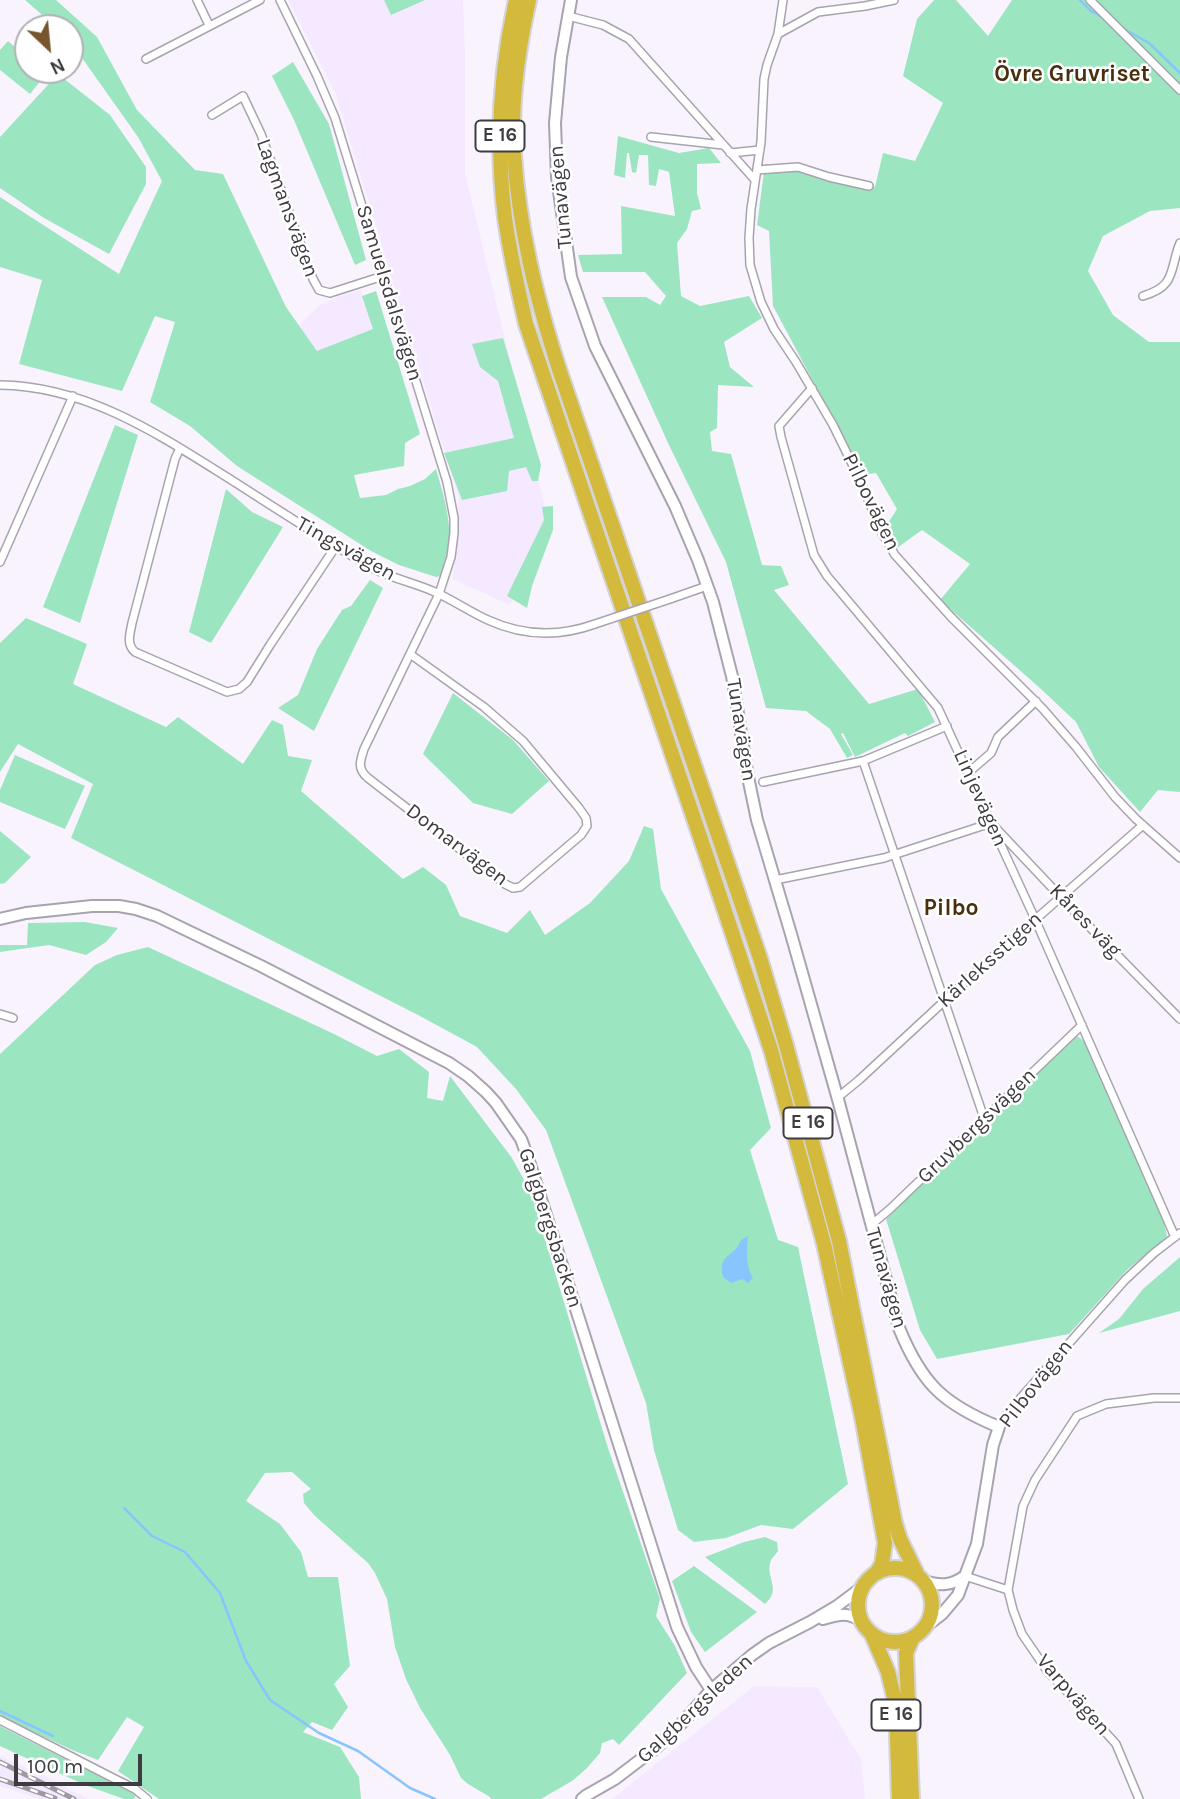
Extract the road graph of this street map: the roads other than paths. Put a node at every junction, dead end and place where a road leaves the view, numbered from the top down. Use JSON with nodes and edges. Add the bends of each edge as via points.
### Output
{"nodes":[{"id":1,"x":197,"y":0,"type":"edge"},
{"id":2,"x":260,"y":0,"type":"edge"},
{"id":3,"x":280,"y":0,"type":"edge"},
{"id":4,"x":516,"y":0,"type":"edge"},
{"id":5,"x":530,"y":0,"type":"edge"},
{"id":6,"x":571,"y":0,"type":"edge"},
{"id":7,"x":783,"y":0,"type":"edge"},
{"id":8,"x":894,"y":0,"type":"edge"},
{"id":9,"x":1090,"y":0,"type":"edge"},
{"id":10,"x":568,"y":16,"type":"junction"},
{"id":11,"x":209,"y":25,"type":"junction"},
{"id":12,"x":778,"y":34,"type":"junction"},
{"id":13,"x":146,"y":59,"type":"dead end"},
{"id":14,"x":1180,"y":90,"type":"edge"},
{"id":15,"x":212,"y":115,"type":"dead end"},
{"id":16,"x":651,"y":137,"type":"dead end"},
{"id":17,"x":723,"y":145,"type":"junction"},
{"id":18,"x":760,"y":150,"type":"junction"},
{"id":19,"x":730,"y":153,"type":"junction"},
{"id":20,"x":757,"y":170,"type":"junction"},
{"id":21,"x":755,"y":180,"type":"junction"},
{"id":22,"x":869,"y":186,"type":"dead end"},
{"id":23,"x":1180,"y":243,"type":"edge"},
{"id":24,"x":383,"y":276,"type":"junction"},
{"id":25,"x":1143,"y":296,"type":"dead end"},
{"id":26,"x":0,"y":385,"type":"edge"},
{"id":27,"x":812,"y":388,"type":"junction"},
{"id":28,"x":74,"y":396,"type":"junction"},
{"id":29,"x":180,"y":448,"type":"junction"},
{"id":30,"x":336,"y":546,"type":"junction"},
{"id":31,"x":0,"y":562,"type":"edge"},
{"id":32,"x":707,"y":586,"type":"junction"},
{"id":33,"x":439,"y":594,"type":"junction"},
{"id":34,"x":411,"y":654,"type":"junction"},
{"id":35,"x":1036,"y":701,"type":"junction"},
{"id":36,"x":947,"y":726,"type":"junction"},
{"id":37,"x":863,"y":761,"type":"junction"},
{"id":38,"x":969,"y":772,"type":"junction"},
{"id":39,"x":763,"y":782,"type":"dead end"},
{"id":40,"x":991,"y":823,"type":"junction"},
{"id":41,"x":1143,"y":825,"type":"junction"},
{"id":42,"x":894,"y":854,"type":"junction"},
{"id":43,"x":1180,"y":858,"type":"edge"},
{"id":44,"x":775,"y":880,"type":"junction"},
{"id":45,"x":1061,"y":897,"type":"junction"},
{"id":46,"x":0,"y":913,"type":"edge"},
{"id":47,"x":26,"y":913,"type":"junction"},
{"id":48,"x":0,"y":919,"type":"edge"},
{"id":49,"x":1035,"y":919,"type":"junction"},
{"id":50,"x":944,"y":1001,"type":"junction"},
{"id":51,"x":0,"y":1014,"type":"edge"},
{"id":52,"x":13,"y":1018,"type":"dead end"},
{"id":53,"x":1180,"y":1019,"type":"edge"},
{"id":54,"x":1082,"y":1025,"type":"junction"},
{"id":55,"x":837,"y":1096,"type":"junction"},
{"id":56,"x":984,"y":1118,"type":"junction"},
{"id":57,"x":871,"y":1225,"type":"junction"},
{"id":58,"x":1177,"y":1235,"type":"edge"},
{"id":59,"x":1180,"y":1398,"type":"edge"},
{"id":60,"x":999,"y":1427,"type":"junction"},
{"id":61,"x":877,"y":1572,"type":"junction"},
{"id":62,"x":965,"y":1576,"type":"junction"},
{"id":63,"x":920,"y":1577,"type":"junction"},
{"id":64,"x":861,"y":1588,"type":"junction"},
{"id":65,"x":1008,"y":1590,"type":"junction"},
{"id":66,"x":862,"y":1621,"type":"junction"},
{"id":67,"x":810,"y":1622,"type":"junction"},
{"id":68,"x":924,"y":1628,"type":"junction"},
{"id":69,"x":872,"y":1635,"type":"junction"},
{"id":70,"x":912,"y":1639,"type":"junction"},
{"id":71,"x":711,"y":1690,"type":"junction"},
{"id":72,"x":0,"y":1720,"type":"edge"},
{"id":73,"x":147,"y":1799,"type":"edge"},
{"id":74,"x":582,"y":1799,"type":"edge"},
{"id":75,"x":899,"y":1799,"type":"edge"},
{"id":76,"x":912,"y":1799,"type":"edge"},
{"id":77,"x":1139,"y":1799,"type":"edge"}],
"edges":[{"from":1,"to":11,"type":"street"},
{"from":2,"to":11,"type":"street"},
{"from":3,"to":24,"type":"street","name":"Samuelsdalsvägen","via":[[335,118]]},
{"from":4,"to":61,"type":"highway","number":"E 16","via":[[502,90],[501,166],[509,243],[526,324],[771,1050],[824,1244],[860,1409],[885,1543]]},
{"from":5,"to":63,"type":"highway","number":"E 16","via":[[518,67],[513,142],[530,268],[559,369],[786,1045],[839,1241],[895,1523]]},
{"from":6,"to":10,"type":"street","name":"Tunavägen"},
{"from":7,"to":12,"type":"street","name":"Pilbovägen"},
{"from":8,"to":12,"type":"street","via":[[818,12]]},
{"from":9,"to":14,"type":"street"},
{"from":10,"to":17,"type":"street","via":[[603,25],[629,39]]},
{"from":10,"to":32,"type":"street","name":"Tunavägen","via":[[555,123],[557,177],[571,277],[595,346],[675,506]]},
{"from":11,"to":13,"type":"street"},
{"from":12,"to":18,"type":"street","name":"Pilbovägen","via":[[764,79]]},
{"from":15,"to":24,"type":"street","name":"Lagmansvägen","via":[[243,96],[320,290],[330,293]]},
{"from":16,"to":17,"type":"street"},
{"from":17,"to":19,"type":"street"},
{"from":18,"to":19,"type":"street"},
{"from":18,"to":20,"type":"street","name":"Pilbovägen"},
{"from":19,"to":21,"type":"street"},
{"from":20,"to":21,"type":"street","name":"Pilbovägen"},
{"from":20,"to":22,"type":"street","via":[[799,167]]},
{"from":21,"to":27,"type":"street","name":"Pilbovägen","via":[[749,238],[753,280],[775,329]]},
{"from":23,"to":25,"type":"street","via":[[1168,282]]},
{"from":24,"to":33,"type":"street","name":"Samuelsdalsvägen","via":[[452,502],[453,545]]},
{"from":26,"to":28,"type":"street","name":"Tingsvägen","via":[[24,385]]},
{"from":27,"to":35,"type":"street","name":"Pilbovägen","via":[[891,549],[951,617]]},
{"from":27,"to":36,"type":"street","name":"Linjevägen","via":[[779,426],[814,555],[933,700]]},
{"from":28,"to":29,"type":"street","name":"Tingsvägen"},
{"from":28,"to":31,"type":"street"},
{"from":29,"to":30,"type":"street","name":"Tingsvägen"},
{"from":29,"to":30,"type":"street","via":[[132,623],[129,641],[135,652],[227,692],[239,689]]},
{"from":30,"to":33,"type":"street","name":"Tingsvägen","via":[[388,576]]},
{"from":32,"to":33,"type":"street","name":"Tingsvägen","bridge":true,"via":[[595,624],[536,634],[487,620]]},
{"from":32,"to":44,"type":"street","name":"Tunavägen","via":[[726,651],[753,802]]},
{"from":33,"to":34,"type":"street","name":"Domarvägen"},
{"from":34,"to":34,"type":"street","name":"Domarvägen","via":[[523,741],[586,818],[581,835],[520,887],[505,884],[362,772],[364,749]]},
{"from":35,"to":38,"type":"street","via":[[998,737],[991,754]]},
{"from":35,"to":41,"type":"street","name":"Pilbovägen"},
{"from":36,"to":37,"type":"street"},
{"from":36,"to":38,"type":"street","name":"Linjevägen"},
{"from":37,"to":39,"type":"street"},
{"from":37,"to":42,"type":"street"},
{"from":38,"to":40,"type":"street","name":"Linjevägen"},
{"from":40,"to":42,"type":"street"},
{"from":40,"to":45,"type":"street","name":"Kåres väg"},
{"from":40,"to":49,"type":"street","name":"Linjevägen"},
{"from":41,"to":43,"type":"street","name":"Pilbovägen"},
{"from":41,"to":45,"type":"street","name":"Kärleksstigen"},
{"from":42,"to":44,"type":"street"},
{"from":42,"to":50,"type":"street"},
{"from":44,"to":55,"type":"street","name":"Tunavägen"},
{"from":45,"to":49,"type":"street","name":"Kärleksstigen"},
{"from":45,"to":53,"type":"street","name":"Kåres väg"},
{"from":46,"to":47,"type":"street"},
{"from":47,"to":48,"type":"street"},
{"from":47,"to":71,"type":"street","name":"Galgbergsbacken","via":[[118,906],[157,916],[424,1050],[486,1092],[521,1139],[677,1628]]},
{"from":49,"to":50,"type":"street","name":"Kärleksstigen"},
{"from":49,"to":54,"type":"street","name":"Linjevägen"},
{"from":50,"to":55,"type":"street","name":"Kärleksstigen"},
{"from":50,"to":56,"type":"street"},
{"from":51,"to":52,"type":"street"},
{"from":54,"to":56,"type":"street","name":"Gruvbergsvägen"},
{"from":54,"to":58,"type":"street","name":"Linjevägen"},
{"from":55,"to":57,"type":"street","name":"Tunavägen"},
{"from":56,"to":57,"type":"street","name":"Gruvbergsvägen"},
{"from":57,"to":60,"type":"street","name":"Tunavägen","via":[[910,1356],[941,1395]]},
{"from":58,"to":60,"type":"street","name":"Pilbovägen","via":[[1125,1280]]},
{"from":59,"to":65,"type":"street","via":[[1106,1404],[1077,1416],[1023,1506]]},
{"from":60,"to":62,"type":"street","name":"Pilbovägen","via":[[977,1544]]},
{"from":61,"to":63,"type":"highway","via":[[899,1567]]},
{"from":61,"to":64,"type":"highway"},
{"from":62,"to":63,"type":"street","via":[[947,1585]]},
{"from":62,"to":65,"type":"street"},
{"from":62,"to":68,"type":"street","name":"Pilbovägen","via":[[958,1595]]},
{"from":63,"to":68,"type":"highway","number":"E 16","via":[[933,1604]]},
{"from":64,"to":66,"type":"highway","via":[[858,1605]]},
{"from":64,"to":67,"type":"street","name":"Galgbergsleden"},
{"from":65,"to":77,"type":"street","name":"Varpvägen","via":[[1022,1634],[1048,1672],[1116,1744]]},
{"from":66,"to":67,"type":"street","name":"Galgbergsleden","via":[[844,1614]]},
{"from":66,"to":69,"type":"highway","number":"E 16"},
{"from":67,"to":71,"type":"street","name":"Galgbergsleden","via":[[769,1643]]},
{"from":68,"to":70,"type":"highway"},
{"from":69,"to":70,"type":"highway","via":[[889,1642]]},
{"from":69,"to":75,"type":"highway","number":"E 16","via":[[896,1705]]},
{"from":70,"to":76,"type":"highway","number":"E 16","via":[[906,1653]]},
{"from":71,"to":74,"type":"street","name":"Galgbergsleden","via":[[657,1748]]},
{"from":72,"to":73,"type":"street"}]}
